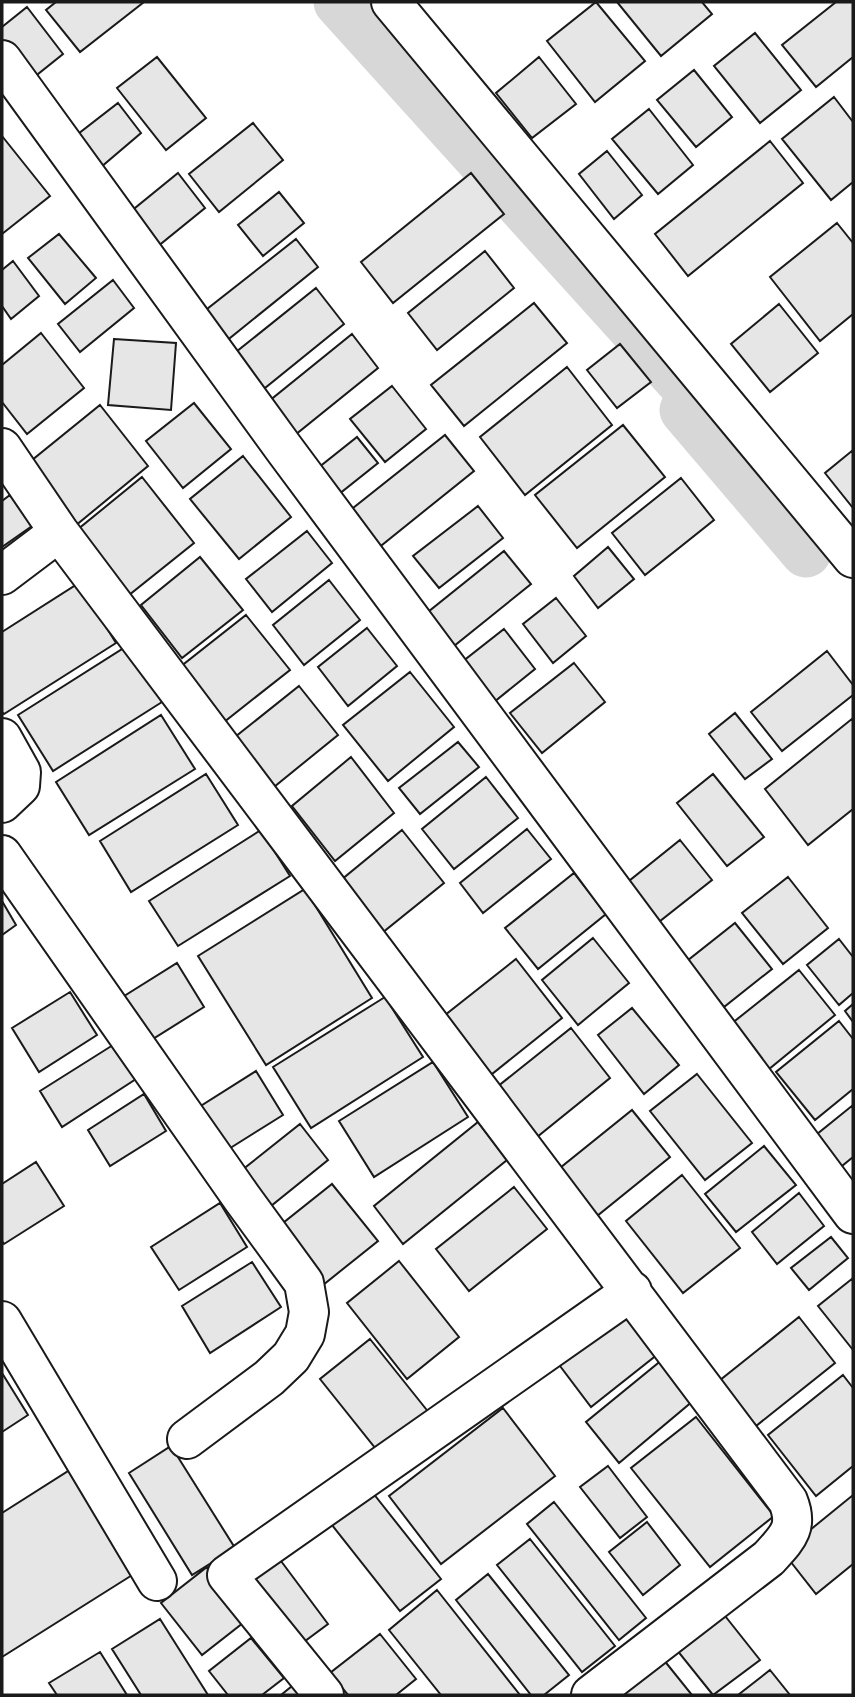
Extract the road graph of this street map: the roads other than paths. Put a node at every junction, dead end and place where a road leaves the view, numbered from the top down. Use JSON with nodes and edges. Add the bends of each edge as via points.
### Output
{"nodes":[{"id":1,"x":391,"y":2,"type":"edge"},
{"id":2,"x":2,"y":60,"type":"edge"},
{"id":3,"x":2,"y":448,"type":"edge"},
{"id":4,"x":59,"y":532,"type":"junction"},
{"id":5,"x":853,"y":558,"type":"edge"},
{"id":6,"x":2,"y":575,"type":"edge"},
{"id":7,"x":2,"y":738,"type":"edge"},
{"id":8,"x":2,"y":803,"type":"edge"},
{"id":9,"x":2,"y":855,"type":"edge"},
{"id":10,"x":853,"y":1214,"type":"edge"},
{"id":11,"x":632,"y":1291,"type":"junction"},
{"id":12,"x":2,"y":1321,"type":"edge"},
{"id":13,"x":187,"y":1438,"type":"dead end"},
{"id":14,"x":157,"y":1581,"type":"dead end"},
{"id":15,"x":324,"y":1695,"type":"edge"},
{"id":16,"x":590,"y":1695,"type":"edge"}],
"edges":[{"from":1,"to":5,"type":"street"},
{"from":2,"to":10,"type":"street","via":[[285,450]]},
{"from":3,"to":4,"type":"street"},
{"from":4,"to":6,"type":"street"},
{"from":4,"to":11,"type":"street"},
{"from":7,"to":8,"type":"street","via":[[21,772],[20,786]]},
{"from":9,"to":13,"type":"street","via":[[304,1283],[309,1312],[305,1334],[291,1357]]},
{"from":11,"to":15,"type":"street","via":[[227,1575]]},
{"from":11,"to":16,"type":"street","via":[[779,1486],[793,1514],[792,1527],[769,1558]]},
{"from":12,"to":14,"type":"street"}]}
